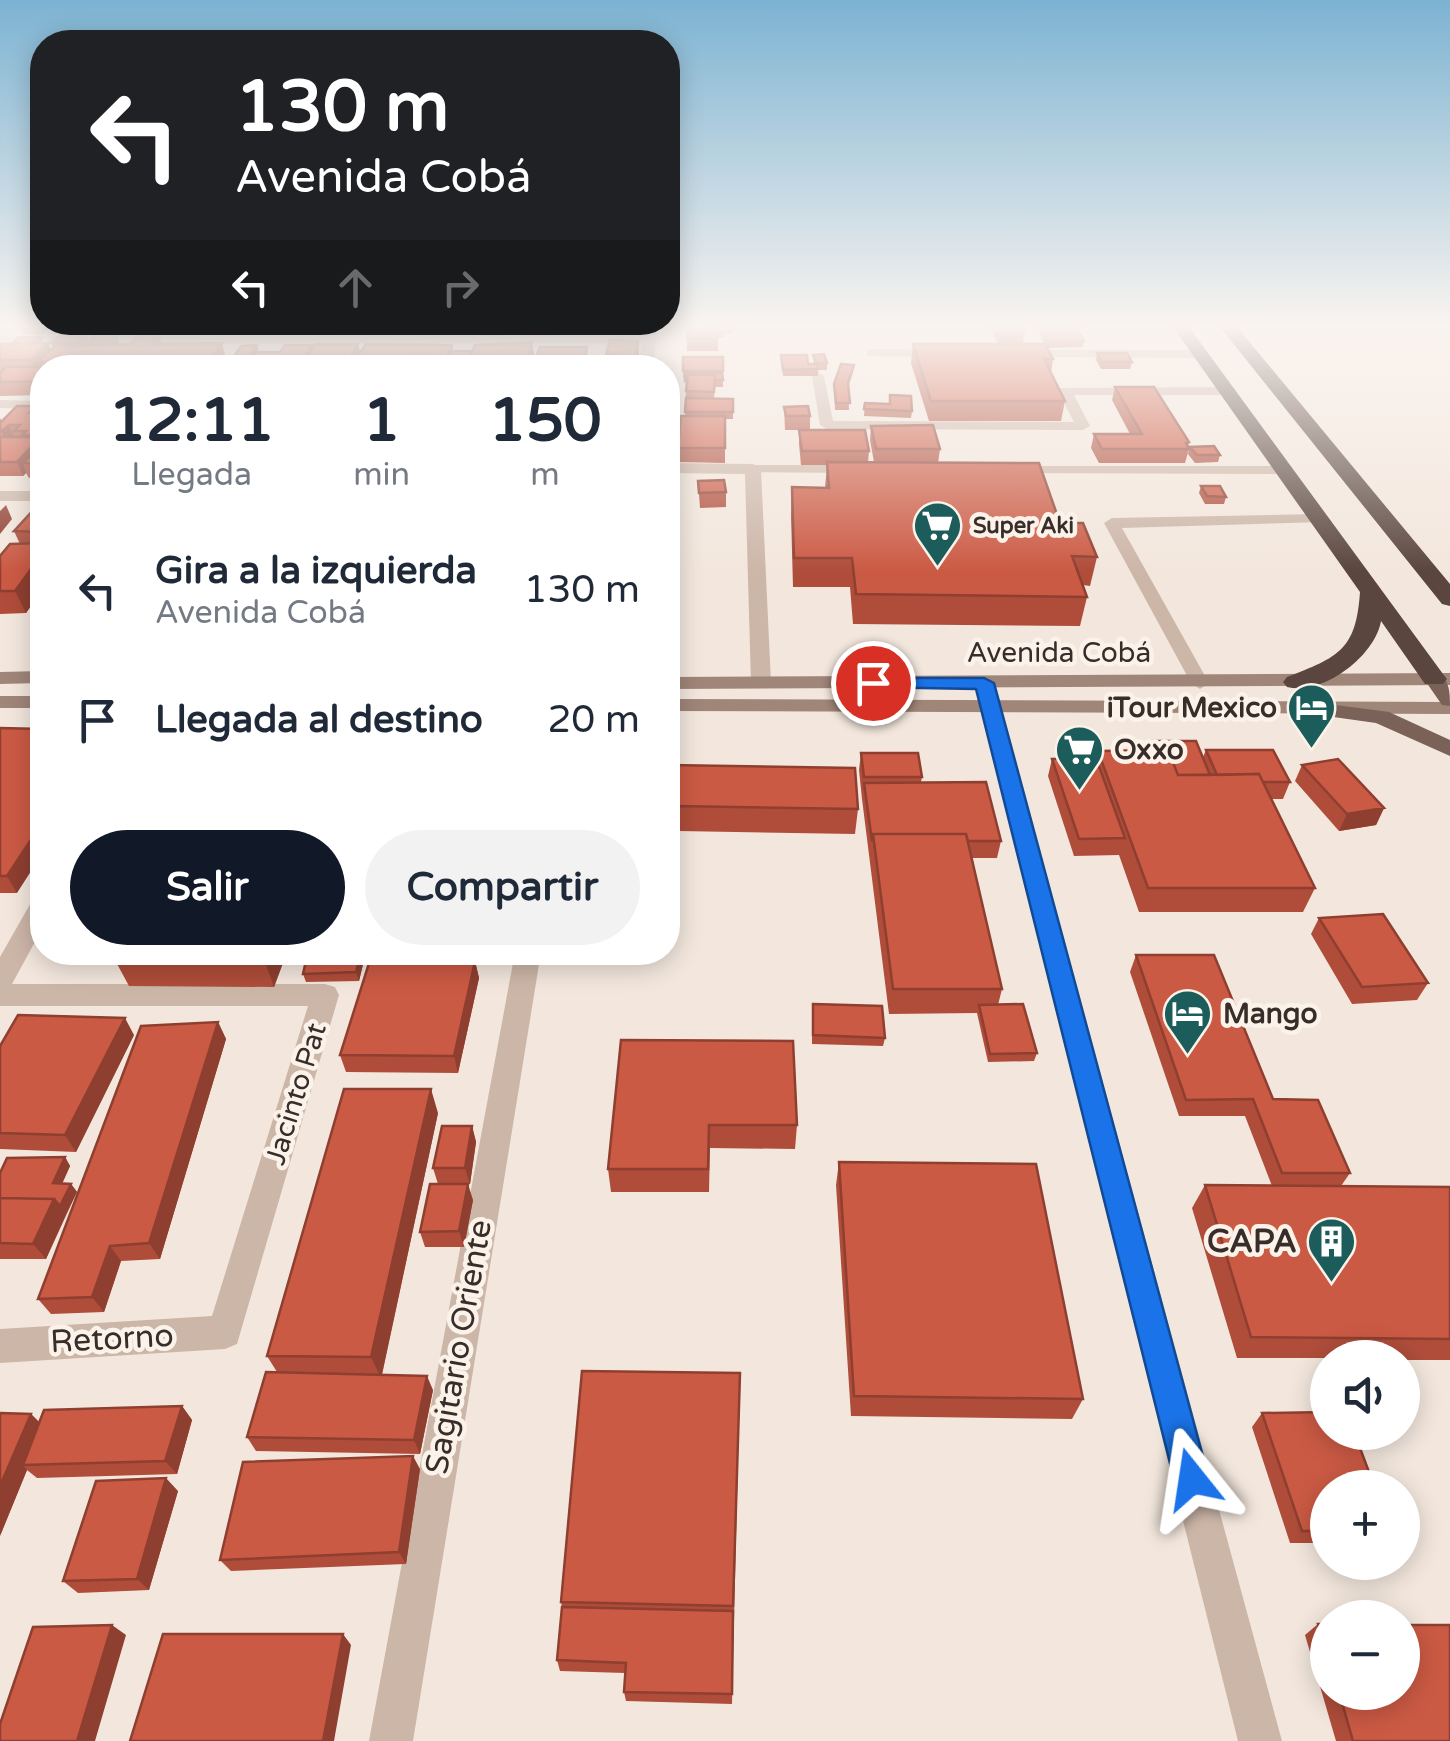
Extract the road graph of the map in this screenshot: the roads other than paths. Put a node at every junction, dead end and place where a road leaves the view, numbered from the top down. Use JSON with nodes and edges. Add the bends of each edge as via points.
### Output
{"nodes":[{"id":1,"x":824,"y":408,"type":"edge"},
{"id":2,"x":1074,"y":408,"type":"edge"},
{"id":3,"x":1240,"y":408,"type":"edge"},
{"id":4,"x":1294,"y":408,"type":"edge"},
{"id":5,"x":680,"y":468,"type":"edge"},
{"id":6,"x":752,"y":469,"type":"junction"},
{"id":7,"x":865,"y":469,"type":"edge"},
{"id":8,"x":996,"y":469,"type":"edge"},
{"id":9,"x":1283,"y":470,"type":"junction"},
{"id":10,"x":0,"y":496,"type":"edge"},
{"id":11,"x":30,"y":496,"type":"edge"},
{"id":12,"x":1317,"y":519,"type":"junction"},
{"id":13,"x":1371,"y":592,"type":"junction"},
{"id":14,"x":1450,"y":599,"type":"edge"},
{"id":15,"x":30,"y":677,"type":"edge"},
{"id":16,"x":0,"y":678,"type":"edge"},
{"id":17,"x":1442,"y":679,"type":"edge"},
{"id":18,"x":1296,"y":682,"type":"junction"},
{"id":19,"x":680,"y":683,"type":"edge"},
{"id":20,"x":761,"y":683,"type":"junction"},
{"id":21,"x":1200,"y":683,"type":"junction"},
{"id":22,"x":988,"y":696,"type":"junction"},
{"id":23,"x":1450,"y":700,"type":"edge"},
{"id":24,"x":0,"y":702,"type":"edge"},
{"id":25,"x":30,"y":702,"type":"edge"},
{"id":26,"x":680,"y":705,"type":"edge"},
{"id":27,"x":1313,"y":708,"type":"junction"},
{"id":28,"x":1450,"y":708,"type":"edge"},
{"id":29,"x":1450,"y":749,"type":"edge"},
{"id":30,"x":30,"y":928,"type":"edge"},
{"id":31,"x":526,"y":965,"type":"edge"},
{"id":32,"x":0,"y":982,"type":"edge"},
{"id":33,"x":0,"y":995,"type":"edge"},
{"id":34,"x":225,"y":1332,"type":"joint"},
{"id":35,"x":0,"y":1346,"type":"edge"},
{"id":36,"x":391,"y":1741,"type":"edge"},
{"id":37,"x":1260,"y":1741,"type":"edge"}],
"edges":[{"from":1,"to":2,"type":"lane","via":[[827,425],[1083,426]]},
{"from":3,"to":9,"type":"highway"},
{"from":4,"to":14,"type":"highway"},
{"from":5,"to":6,"type":"street"},
{"from":6,"to":7,"type":"lane"},
{"from":6,"to":20,"type":"street"},
{"from":8,"to":9,"type":"lane"},
{"from":9,"to":12,"type":"highway"},
{"from":10,"to":11,"type":"street"},
{"from":12,"to":13,"type":"highway"},
{"from":12,"to":21,"type":"lane","via":[[1112,523]]},
{"from":13,"to":17,"type":"highway"},
{"from":13,"to":18,"type":"highway","via":[[1366,643]]},
{"from":15,"to":16,"type":"main road"},
{"from":17,"to":18,"type":"main road","name":"Avenida Cobá"},
{"from":17,"to":23,"type":"main road"},
{"from":18,"to":21,"type":"main road","name":"Avenida Cobá"},
{"from":19,"to":20,"type":"main road","name":"Avenida Cobá"},
{"from":20,"to":22,"type":"main road","name":"Avenida Cobá"},
{"from":21,"to":22,"type":"main road","name":"Avenida Cobá"},
{"from":22,"to":26,"type":"main road","name":"Avenida Cobá"},
{"from":22,"to":27,"type":"main road","name":"Avenida Cobá"},
{"from":22,"to":37,"type":"street"},
{"from":24,"to":25,"type":"main road"},
{"from":27,"to":28,"type":"main road","name":"Avenida Cobá"},
{"from":27,"to":29,"type":"main road","via":[[1381,718]]},
{"from":30,"to":32,"type":"street"},
{"from":31,"to":36,"type":"street","name":"Sagitario Oriente"},
{"from":33,"to":34,"type":"street","name":"Jacinto Pat","via":[[325,996]]},
{"from":34,"to":35,"type":"street","name":"Retorno"}]}
